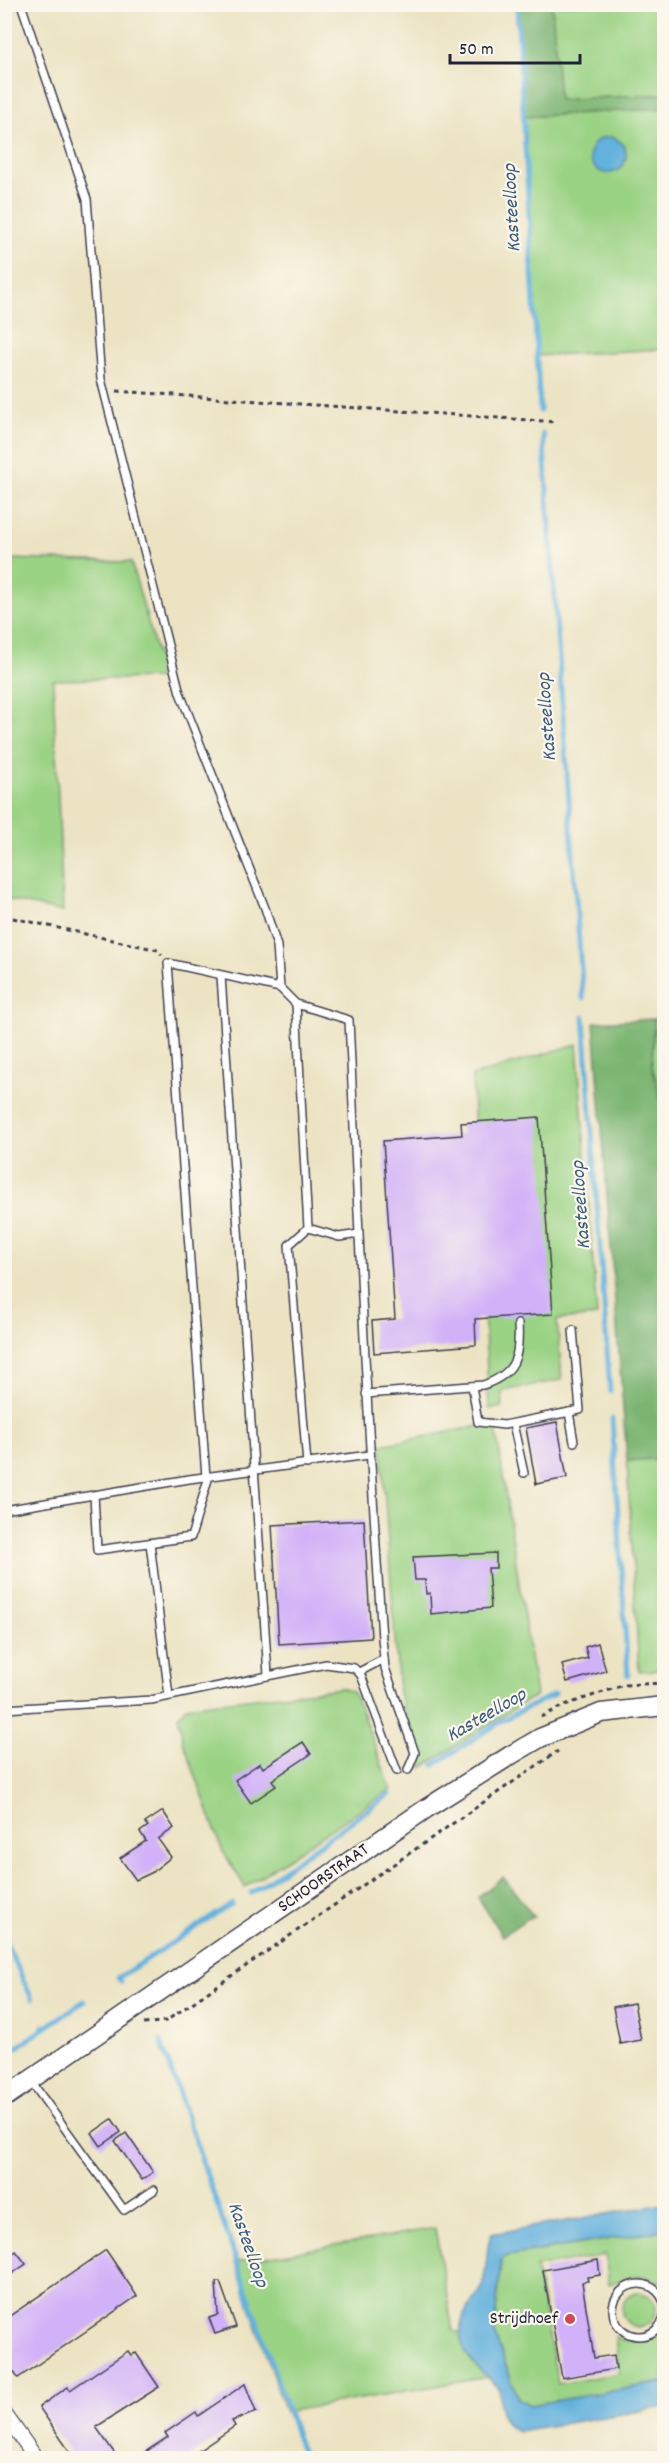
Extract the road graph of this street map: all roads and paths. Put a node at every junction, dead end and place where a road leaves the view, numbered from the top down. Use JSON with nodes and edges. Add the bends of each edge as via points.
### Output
{"nodes":[{"id":1,"x":21,"y":4,"type":"edge"},
{"id":2,"x":103,"y":390,"type":"junction"},
{"id":3,"x":556,"y":422,"type":"dead end"},
{"id":4,"x":4,"y":916,"type":"edge"},
{"id":5,"x":168,"y":963,"type":"junction"},
{"id":6,"x":221,"y":976,"type":"junction"},
{"id":7,"x":280,"y":988,"type":"junction"},
{"id":8,"x":296,"y":1004,"type":"junction"},
{"id":9,"x":308,"y":1228,"type":"junction"},
{"id":10,"x":359,"y":1234,"type":"junction"},
{"id":11,"x":518,"y":1324,"type":"dead end"},
{"id":12,"x":573,"y":1330,"type":"dead end"},
{"id":13,"x":472,"y":1386,"type":"junction"},
{"id":14,"x":366,"y":1394,"type":"junction"},
{"id":15,"x":568,"y":1412,"type":"junction"},
{"id":16,"x":513,"y":1424,"type":"junction"},
{"id":17,"x":574,"y":1442,"type":"dead end"},
{"id":18,"x":369,"y":1455,"type":"junction"},
{"id":19,"x":307,"y":1464,"type":"junction"},
{"id":20,"x":255,"y":1470,"type":"junction"},
{"id":21,"x":524,"y":1473,"type":"dead end"},
{"id":22,"x":208,"y":1477,"type":"junction"},
{"id":23,"x":94,"y":1495,"type":"junction"},
{"id":24,"x":4,"y":1510,"type":"edge"},
{"id":25,"x":150,"y":1543,"type":"junction"},
{"id":26,"x":384,"y":1659,"type":"junction"},
{"id":27,"x":359,"y":1672,"type":"junction"},
{"id":28,"x":268,"y":1675,"type":"junction"},
{"id":29,"x":169,"y":1696,"type":"junction"},
{"id":30,"x":664,"y":1706,"type":"edge"},
{"id":31,"x":4,"y":1709,"type":"edge"},
{"id":32,"x":566,"y":1745,"type":"dead end"},
{"id":33,"x":408,"y":1770,"type":"dead end"},
{"id":34,"x":397,"y":1771,"type":"dead end"},
{"id":35,"x":153,"y":2023,"type":"dead end"},
{"id":36,"x":30,"y":2080,"type":"junction"},
{"id":37,"x":4,"y":2098,"type":"edge"},
{"id":38,"x":154,"y":2190,"type":"dead end"},
{"id":39,"x":664,"y":2306,"type":"edge"},
{"id":40,"x":4,"y":2413,"type":"edge"},
{"id":41,"x":34,"y":2458,"type":"edge"}],
"edges":[{"from":1,"to":2,"type":"lane","via":[[87,199]]},
{"from":2,"to":3,"type":"path"},
{"from":2,"to":7,"type":"lane","via":[[180,693],[265,908],[277,946]]},
{"from":4,"to":5,"type":"path","via":[[158,950]]},
{"from":5,"to":6,"type":"lane"},
{"from":5,"to":22,"type":"lane"},
{"from":6,"to":7,"type":"lane"},
{"from":6,"to":20,"type":"lane"},
{"from":7,"to":8,"type":"lane"},
{"from":8,"to":9,"type":"lane"},
{"from":8,"to":10,"type":"lane","via":[[349,1020]]},
{"from":9,"to":10,"type":"lane","via":[[339,1237]]},
{"from":9,"to":19,"type":"lane","via":[[289,1245]]},
{"from":10,"to":14,"type":"lane"},
{"from":11,"to":13,"type":"lane","via":[[518,1352],[513,1365],[500,1379]]},
{"from":12,"to":15,"type":"lane","via":[[580,1410]]},
{"from":13,"to":14,"type":"lane"},
{"from":13,"to":16,"type":"lane","via":[[478,1422]]},
{"from":14,"to":18,"type":"lane"},
{"from":15,"to":16,"type":"lane"},
{"from":15,"to":17,"type":"lane"},
{"from":16,"to":21,"type":"lane"},
{"from":18,"to":19,"type":"lane"},
{"from":18,"to":26,"type":"lane"},
{"from":19,"to":20,"type":"lane"},
{"from":20,"to":22,"type":"lane"},
{"from":20,"to":28,"type":"lane"},
{"from":22,"to":23,"type":"lane"},
{"from":22,"to":25,"type":"lane","via":[[191,1537]]},
{"from":23,"to":24,"type":"lane"},
{"from":23,"to":25,"type":"lane","via":[[97,1550]]},
{"from":25,"to":29,"type":"lane"},
{"from":26,"to":27,"type":"lane"},
{"from":26,"to":33,"type":"lane","via":[[415,1753]]},
{"from":27,"to":28,"type":"lane","via":[[326,1664]]},
{"from":27,"to":34,"type":"lane"},
{"from":28,"to":29,"type":"lane"},
{"from":29,"to":31,"type":"lane"},
{"from":30,"to":36,"type":"street","name":"SCHOORSTRAAT","via":[[601,1713],[540,1738],[511,1755],[427,1808]]},
{"from":32,"to":35,"type":"path","name":"SCHOORSTRAAT","via":[[166,2020]]},
{"from":36,"to":37,"type":"street","name":"SCHOORSTRAAT"},
{"from":36,"to":38,"type":"lane","via":[[124,2210]]},
{"from":39,"to":39,"type":"lane","via":[[652,2288],[637,2284],[628,2286],[616,2298],[613,2315],[621,2329],[644,2336],[658,2328]]},
{"from":40,"to":41,"type":"street"}]}
